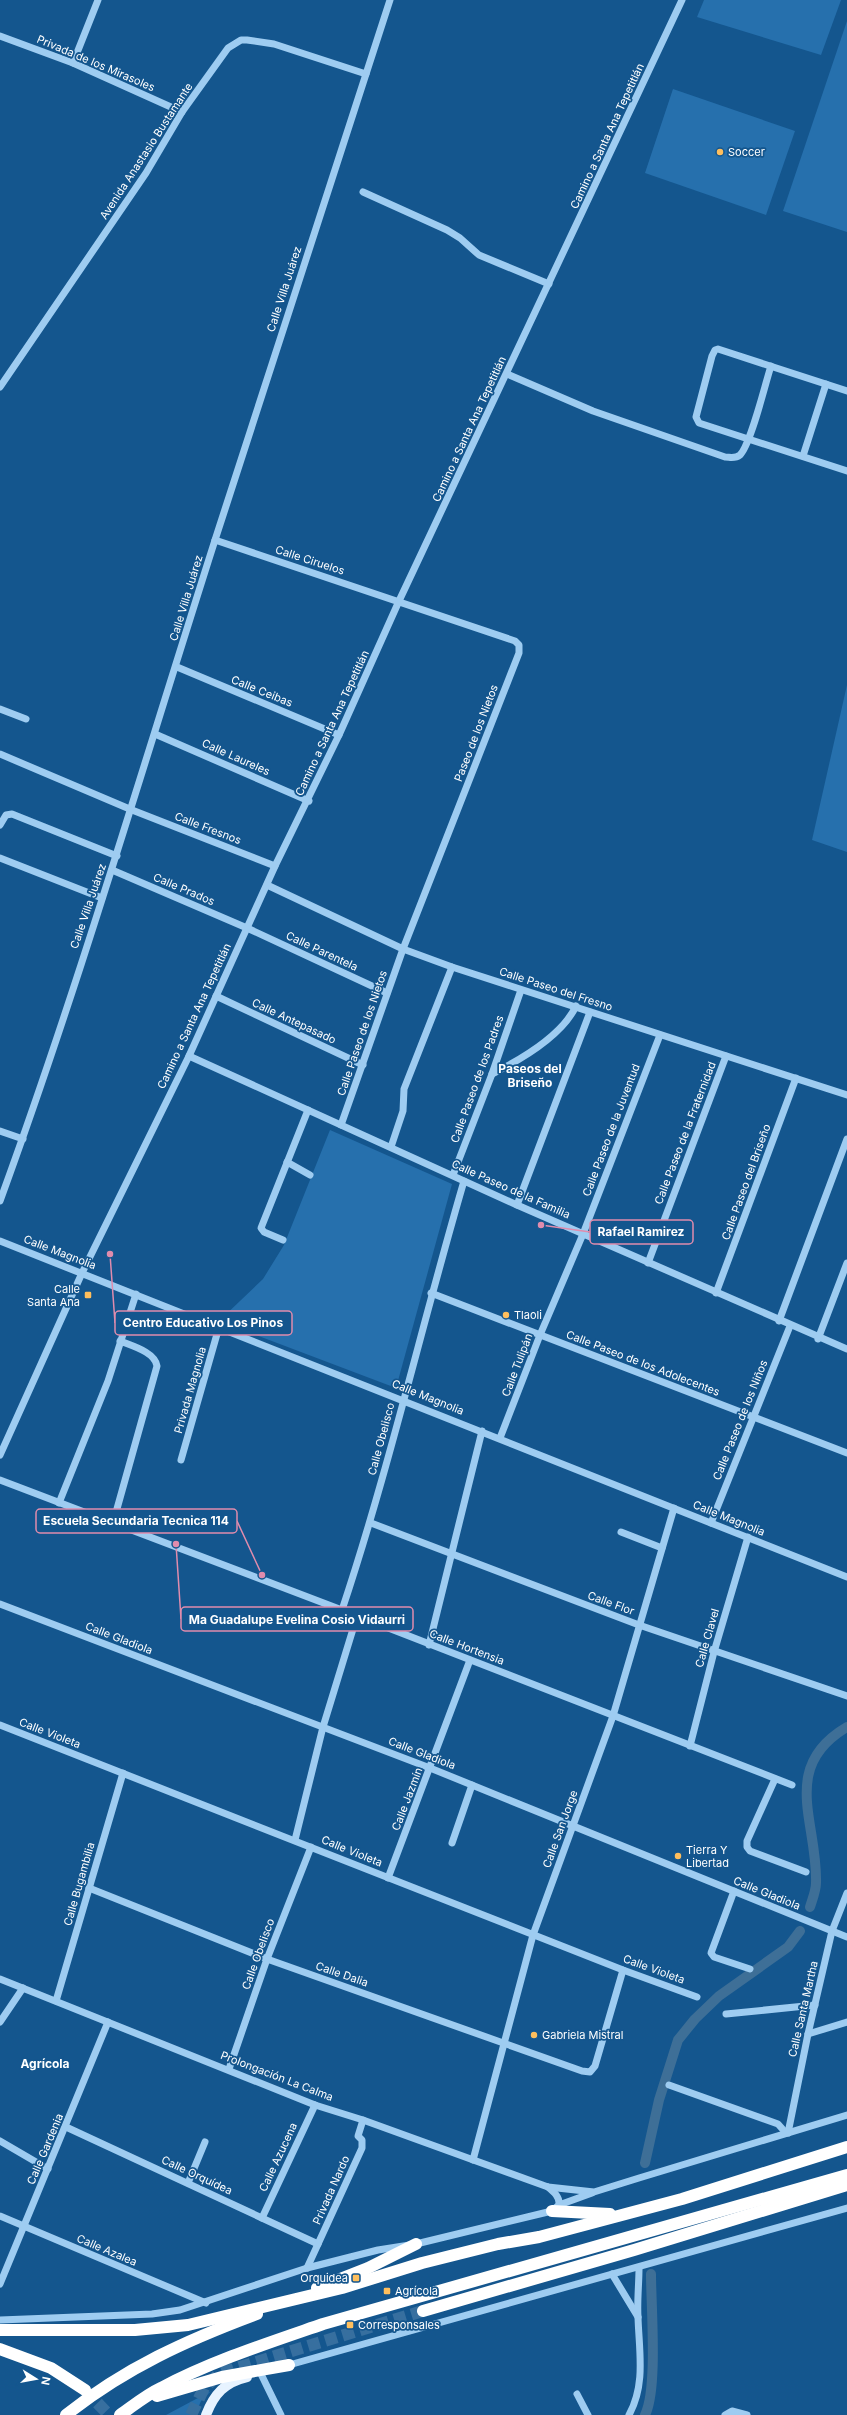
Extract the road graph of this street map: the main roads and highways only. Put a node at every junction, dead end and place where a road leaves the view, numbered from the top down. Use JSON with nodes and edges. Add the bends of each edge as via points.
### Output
{"nodes":[{"id":1,"x":847,"y":2147,"type":"edge"},
{"id":2,"x":847,"y":2175,"type":"edge"},
{"id":3,"x":847,"y":2185,"type":"edge"},
{"id":4,"x":847,"y":2189,"type":"edge"},
{"id":5,"x":827,"y":2192,"type":"junction"},
{"id":6,"x":556,"y":2208,"type":"road end"},
{"id":7,"x":621,"y":2214,"type":"junction"},
{"id":8,"x":416,"y":2244,"type":"road end"},
{"id":9,"x":310,"y":2295,"type":"junction"},
{"id":10,"x":424,"y":2311,"type":"tunnel mouth"},
{"id":11,"x":0,"y":2330,"type":"edge"},
{"id":12,"x":0,"y":2349,"type":"edge"},
{"id":13,"x":289,"y":2365,"type":"joint"},
{"id":14,"x":85,"y":2390,"type":"tunnel mouth"},
{"id":15,"x":140,"y":2401,"type":"junction"},
{"id":16,"x":66,"y":2415,"type":"edge"},
{"id":17,"x":120,"y":2415,"type":"edge"},
{"id":18,"x":206,"y":2415,"type":"edge"}],
"edges":[{"from":1,"to":7,"type":"highway","via":[[682,2199]]},
{"from":2,"to":15,"type":"highway","via":[[323,2324],[200,2369],[159,2388]]},
{"from":3,"to":5,"type":"highway"},
{"from":4,"to":5,"type":"highway"},
{"from":5,"to":10,"type":"highway"},
{"from":6,"to":7,"type":"highway"},
{"from":7,"to":9,"type":"highway","via":[[539,2237],[498,2244],[422,2263],[342,2288]]},
{"from":8,"to":9,"type":"highway","via":[[368,2268],[327,2284]]},
{"from":9,"to":11,"type":"highway","via":[[188,2325],[134,2330]]},
{"from":9,"to":16,"type":"highway","via":[[222,2327],[159,2354],[96,2391]]},
{"from":12,"to":14,"type":"highway","via":[[51,2368]]},
{"from":13,"to":15,"type":"highway","via":[[222,2377]]},
{"from":13,"to":18,"type":"main road","via":[[239,2379],[224,2386],[215,2395]]},
{"from":15,"to":17,"type":"highway"}]}
